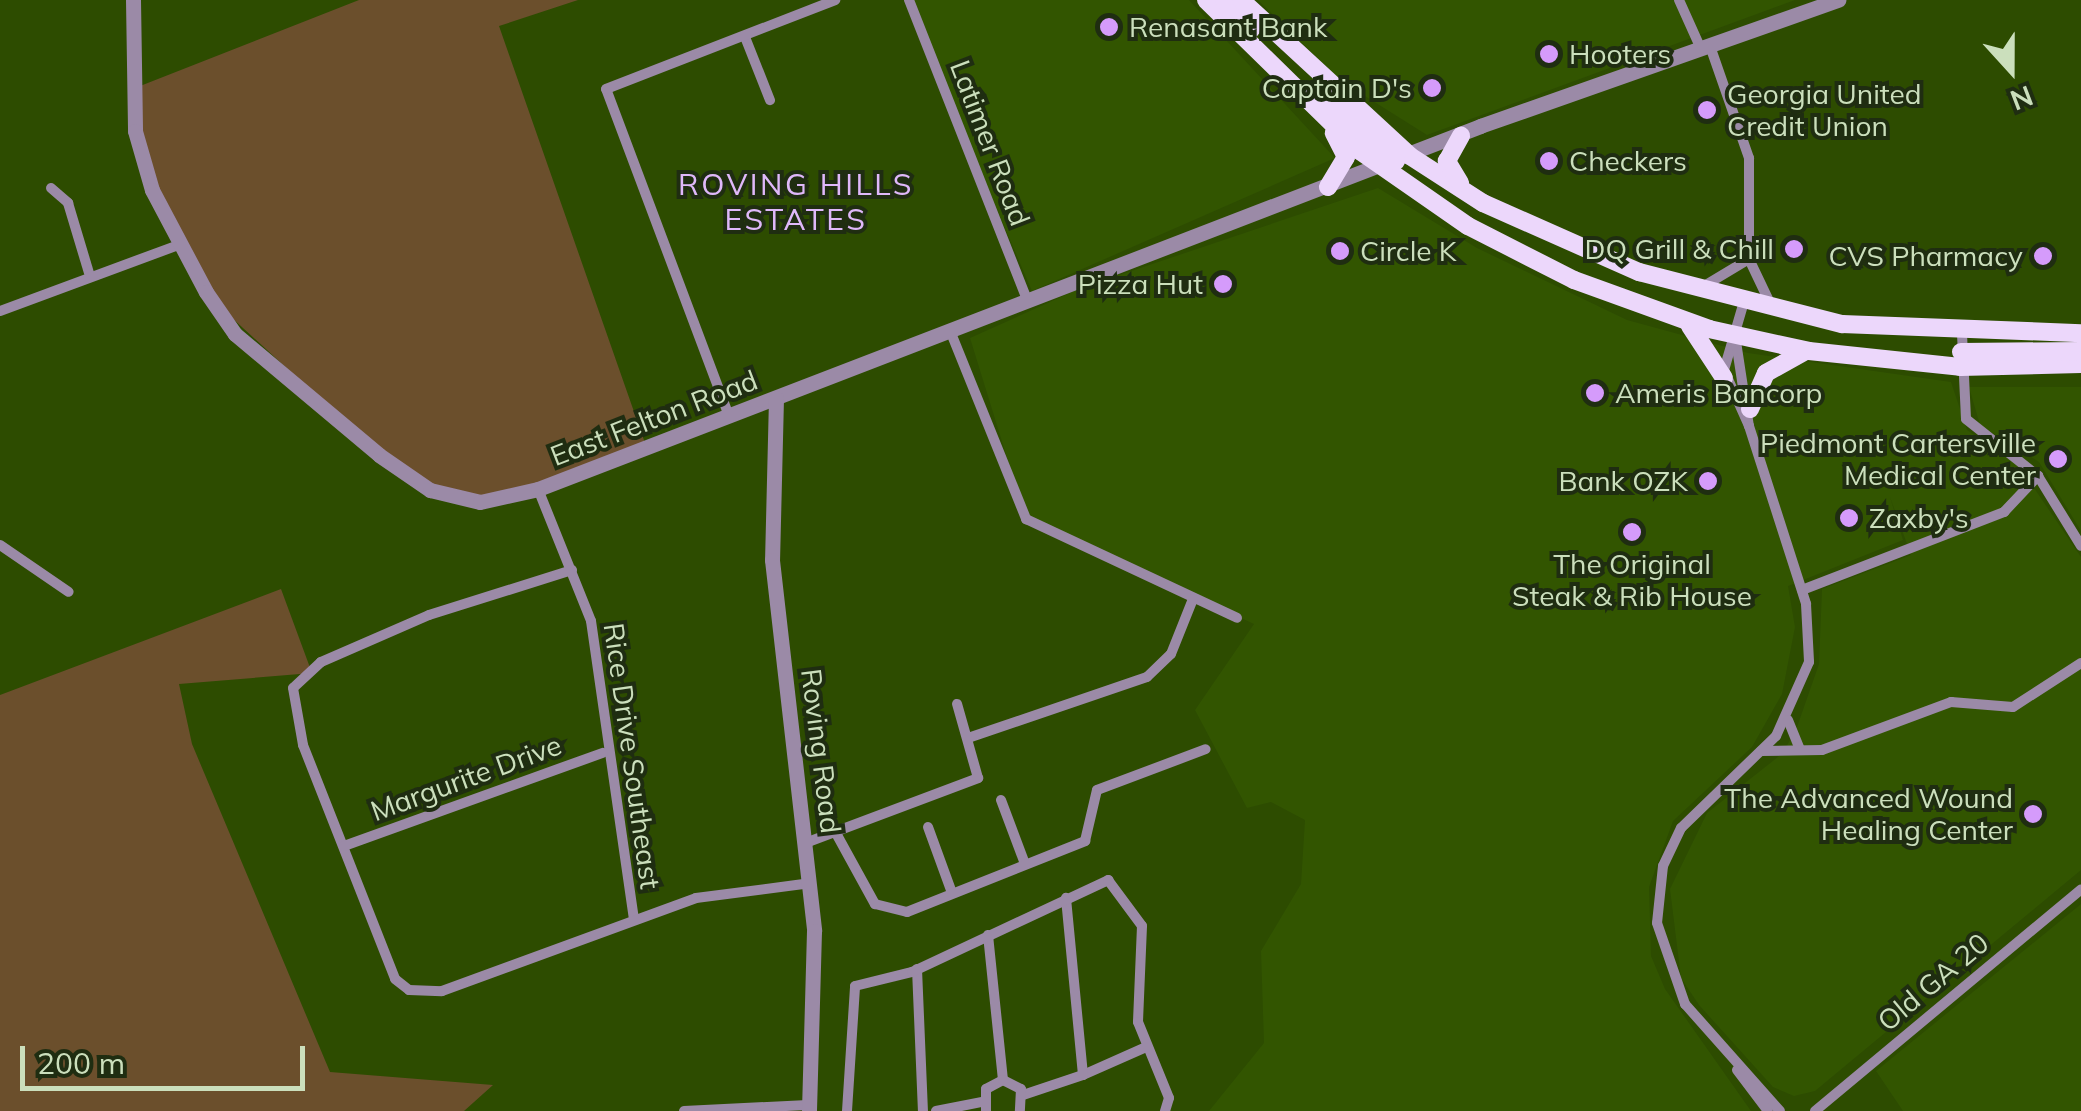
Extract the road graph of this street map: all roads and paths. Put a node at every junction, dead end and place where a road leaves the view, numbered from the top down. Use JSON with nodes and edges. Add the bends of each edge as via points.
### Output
{"nodes":[{"id":1,"x":133,"y":0,"type":"edge"},
{"id":2,"x":835,"y":0,"type":"edge"},
{"id":3,"x":909,"y":0,"type":"edge"},
{"id":4,"x":1206,"y":0,"type":"edge"},
{"id":5,"x":1224,"y":0,"type":"edge"},
{"id":6,"x":1241,"y":0,"type":"edge"},
{"id":7,"x":1679,"y":0,"type":"edge"},
{"id":8,"x":1838,"y":0,"type":"edge"},
{"id":9,"x":745,"y":37,"type":"junction"},
{"id":10,"x":1706,"y":48,"type":"junction"},
{"id":11,"x":770,"y":100,"type":"dead end"},
{"id":12,"x":1328,"y":124,"type":"junction"},
{"id":13,"x":1461,"y":136,"type":"junction"},
{"id":14,"x":1396,"y":161,"type":"junction"},
{"id":15,"x":51,"y":188,"type":"dead end"},
{"id":16,"x":1328,"y":188,"type":"junction"},
{"id":17,"x":1466,"y":192,"type":"junction"},
{"id":18,"x":178,"y":245,"type":"junction"},
{"id":19,"x":1749,"y":260,"type":"junction"},
{"id":20,"x":89,"y":273,"type":"junction"},
{"id":21,"x":1684,"y":288,"type":"junction"},
{"id":22,"x":1028,"y":302,"type":"junction"},
{"id":23,"x":1743,"y":305,"type":"junction"},
{"id":24,"x":0,"y":312,"type":"edge"},
{"id":25,"x":1783,"y":314,"type":"junction"},
{"id":26,"x":1686,"y":322,"type":"junction"},
{"id":27,"x":951,"y":332,"type":"junction"},
{"id":28,"x":2081,"y":334,"type":"edge"},
{"id":29,"x":1735,"y":336,"type":"junction"},
{"id":30,"x":1809,"y":351,"type":"junction"},
{"id":31,"x":1961,"y":351,"type":"junction"},
{"id":32,"x":2081,"y":351,"type":"edge"},
{"id":33,"x":2081,"y":364,"type":"edge"},
{"id":34,"x":1724,"y":378,"type":"junction"},
{"id":35,"x":776,"y":398,"type":"junction"},
{"id":36,"x":729,"y":416,"type":"junction"},
{"id":37,"x":1750,"y":418,"type":"junction"},
{"id":38,"x":2038,"y":476,"type":"junction"},
{"id":39,"x":538,"y":489,"type":"junction"},
{"id":40,"x":0,"y":545,"type":"edge"},
{"id":41,"x":2081,"y":546,"type":"edge"},
{"id":42,"x":572,"y":570,"type":"junction"},
{"id":43,"x":1802,"y":590,"type":"junction"},
{"id":44,"x":70,"y":592,"type":"dead end"},
{"id":45,"x":1193,"y":598,"type":"junction"},
{"id":46,"x":1238,"y":618,"type":"dead end"},
{"id":47,"x":2081,"y":663,"type":"edge"},
{"id":48,"x":957,"y":704,"type":"dead end"},
{"id":49,"x":1788,"y":720,"type":"junction"},
{"id":50,"x":968,"y":738,"type":"junction"},
{"id":51,"x":1206,"y":749,"type":"dead end"},
{"id":52,"x":1800,"y":749,"type":"junction"},
{"id":53,"x":1761,"y":751,"type":"junction"},
{"id":54,"x":604,"y":753,"type":"junction"},
{"id":55,"x":1001,"y":800,"type":"dead end"},
{"id":56,"x":928,"y":828,"type":"dead end"},
{"id":57,"x":837,"y":835,"type":"junction"},
{"id":58,"x":808,"y":842,"type":"junction"},
{"id":59,"x":344,"y":846,"type":"junction"},
{"id":60,"x":1026,"y":864,"type":"junction"},
{"id":61,"x":811,"y":883,"type":"junction"},
{"id":62,"x":2081,"y":889,"type":"edge"},
{"id":63,"x":952,"y":894,"type":"junction"},
{"id":64,"x":1066,"y":898,"type":"junction"},
{"id":65,"x":634,"y":920,"type":"junction"},
{"id":66,"x":988,"y":935,"type":"junction"},
{"id":67,"x":917,"y":969,"type":"junction"},
{"id":68,"x":1144,"y":1048,"type":"junction"},
{"id":69,"x":1732,"y":1061,"type":"junction"},
{"id":70,"x":1082,"y":1075,"type":"junction"},
{"id":71,"x":1003,"y":1080,"type":"junction"},
{"id":72,"x":1023,"y":1096,"type":"junction"},
{"id":73,"x":984,"y":1106,"type":"edge"},
{"id":74,"x":808,"y":1108,"type":"edge"},
{"id":75,"x":1819,"y":1109,"type":"edge"},
{"id":76,"x":684,"y":1111,"type":"edge"},
{"id":77,"x":848,"y":1111,"type":"edge"},
{"id":78,"x":923,"y":1111,"type":"edge"},
{"id":79,"x":936,"y":1111,"type":"edge"},
{"id":80,"x":1020,"y":1111,"type":"edge"},
{"id":81,"x":1165,"y":1111,"type":"edge"},
{"id":82,"x":1768,"y":1111,"type":"edge"},
{"id":83,"x":1780,"y":1111,"type":"edge"}],
"edges":[{"from":1,"to":18,"type":"street","name":"East Felton Road","via":[[135,131]]},
{"from":2,"to":9,"type":"street"},
{"from":3,"to":22,"type":"street","name":"Latimer Road"},
{"from":4,"to":12,"type":"main road"},
{"from":5,"to":14,"type":"main road"},
{"from":6,"to":14,"type":"main road"},
{"from":7,"to":10,"type":"street"},
{"from":8,"to":10,"type":"street","name":"East Felton Road"},
{"from":9,"to":11,"type":"street"},
{"from":9,"to":36,"type":"street","via":[[606,89]]},
{"from":10,"to":13,"type":"street","name":"East Felton Road"},
{"from":10,"to":19,"type":"street","via":[[1749,158]]},
{"from":12,"to":14,"type":"main road"},
{"from":12,"to":16,"type":"main road","via":[[1346,157]]},
{"from":13,"to":14,"type":"street","name":"East Felton Road"},
{"from":13,"to":17,"type":"main road","via":[[1448,161]]},
{"from":14,"to":16,"type":"street","name":"East Felton Road"},
{"from":14,"to":17,"type":"main road"},
{"from":14,"to":26,"type":"main road","via":[[1533,262]]},
{"from":15,"to":20,"type":"street","via":[[68,202]]},
{"from":16,"to":22,"type":"street","name":"East Felton Road"},
{"from":17,"to":21,"type":"main road"},
{"from":18,"to":20,"type":"street"},
{"from":18,"to":39,"type":"street","name":"East Felton Road","via":[[236,334],[430,490],[480,502]]},
{"from":19,"to":21,"type":"street","via":[[1729,278]]},
{"from":19,"to":25,"type":"street"},
{"from":20,"to":24,"type":"street"},
{"from":21,"to":23,"type":"main road"},
{"from":22,"to":27,"type":"street","name":"East Felton Road"},
{"from":23,"to":25,"type":"main road"},
{"from":23,"to":29,"type":"street"},
{"from":25,"to":31,"type":"main road"},
{"from":26,"to":29,"type":"main road"},
{"from":26,"to":34,"type":"main road"},
{"from":27,"to":35,"type":"street","name":"East Felton Road"},
{"from":27,"to":45,"type":"street","via":[[1026,519]]},
{"from":28,"to":31,"type":"main road"},
{"from":29,"to":30,"type":"main road"},
{"from":29,"to":34,"type":"street"},
{"from":29,"to":37,"type":"street"},
{"from":30,"to":31,"type":"main road"},
{"from":30,"to":37,"type":"main road","via":[[1766,372]]},
{"from":31,"to":32,"type":"main road"},
{"from":31,"to":33,"type":"main road"},
{"from":31,"to":38,"type":"street","via":[[1970,425]]},
{"from":34,"to":37,"type":"street"},
{"from":35,"to":36,"type":"street","name":"East Felton Road"},
{"from":35,"to":58,"type":"street","name":"Roving Road","via":[[772,560]]},
{"from":36,"to":39,"type":"street","name":"East Felton Road"},
{"from":37,"to":43,"type":"street"},
{"from":38,"to":41,"type":"street"},
{"from":38,"to":43,"type":"street","via":[[2004,512]]},
{"from":39,"to":42,"type":"street","name":"Rice Drive Southeast"},
{"from":40,"to":44,"type":"street"},
{"from":42,"to":54,"type":"street","name":"Rice Drive Southeast","via":[[591,622]]},
{"from":42,"to":59,"type":"street","via":[[429,615],[300,677],[294,716]]},
{"from":43,"to":49,"type":"street","via":[[1808,662]]},
{"from":45,"to":46,"type":"street"},
{"from":45,"to":50,"type":"street","via":[[1172,654],[1147,678]]},
{"from":47,"to":52,"type":"street","via":[[2013,707],[1951,702],[1832,747]]},
{"from":48,"to":50,"type":"street"},
{"from":49,"to":52,"type":"street"},
{"from":49,"to":53,"type":"street"},
{"from":50,"to":57,"type":"street","via":[[978,778],[962,790]]},
{"from":51,"to":60,"type":"street","via":[[1096,790],[1085,841]]},
{"from":52,"to":53,"type":"street"},
{"from":53,"to":69,"type":"street","via":[[1681,828],[1656,908],[1677,991]]},
{"from":54,"to":59,"type":"street","name":"Margurite Drive"},
{"from":54,"to":65,"type":"street","name":"Rice Drive Southeast"},
{"from":55,"to":60,"type":"street"},
{"from":56,"to":63,"type":"street"},
{"from":57,"to":58,"type":"street"},
{"from":57,"to":63,"type":"street","via":[[875,904],[907,912]]},
{"from":58,"to":61,"type":"street","name":"Roving Road"},
{"from":59,"to":65,"type":"street","via":[[400,984],[431,993]]},
{"from":60,"to":63,"type":"street"},
{"from":61,"to":65,"type":"street","via":[[696,898]]},
{"from":61,"to":74,"type":"street","name":"Roving Road"},
{"from":62,"to":75,"type":"street","name":"Old GA 20"},
{"from":64,"to":66,"type":"street"},
{"from":64,"to":68,"type":"street","via":[[1108,880],[1132,902],[1145,946]]},
{"from":64,"to":70,"type":"street"},
{"from":66,"to":67,"type":"street"},
{"from":66,"to":71,"type":"street"},
{"from":67,"to":77,"type":"street","via":[[855,986]]},
{"from":67,"to":78,"type":"street"},
{"from":68,"to":70,"type":"street"},
{"from":68,"to":81,"type":"street","via":[[1169,1098]]},
{"from":69,"to":82,"type":"street"},
{"from":69,"to":83,"type":"street"},
{"from":70,"to":72,"type":"street"},
{"from":71,"to":72,"type":"street"},
{"from":71,"to":73,"type":"street"},
{"from":72,"to":80,"type":"street"},
{"from":73,"to":79,"type":"street"},
{"from":74,"to":76,"type":"street"}]}
